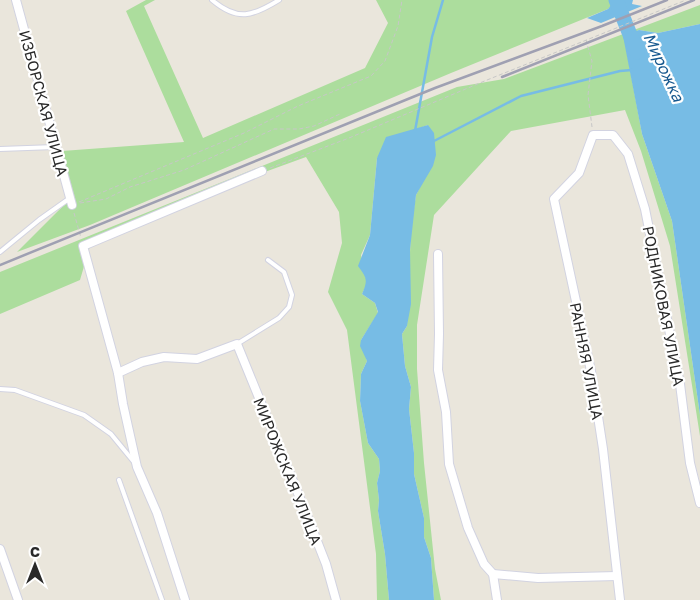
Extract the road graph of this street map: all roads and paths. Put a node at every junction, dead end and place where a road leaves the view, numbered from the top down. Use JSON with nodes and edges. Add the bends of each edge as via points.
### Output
{"nodes":[{"id":1,"x":16,"y":0,"type":"edge"},
{"id":2,"x":212,"y":0,"type":"edge"},
{"id":3,"x":279,"y":0,"type":"edge"},
{"id":4,"x":402,"y":0,"type":"edge"},
{"id":5,"x":686,"y":0,"type":"edge"},
{"id":6,"x":585,"y":40,"type":"junction"},
{"id":7,"x":340,"y":114,"type":"dead end"},
{"id":8,"x":593,"y":136,"type":"junction"},
{"id":9,"x":55,"y":147,"type":"junction"},
{"id":10,"x":0,"y":149,"type":"edge"},
{"id":11,"x":262,"y":171,"type":"joint"},
{"id":12,"x":71,"y":202,"type":"junction"},
{"id":13,"x":83,"y":246,"type":"junction"},
{"id":14,"x":0,"y":252,"type":"edge"},
{"id":15,"x":438,"y":254,"type":"dead end"},
{"id":16,"x":268,"y":260,"type":"dead end"},
{"id":17,"x":237,"y":344,"type":"junction"},
{"id":18,"x":118,"y":373,"type":"junction"},
{"id":19,"x":0,"y":389,"type":"edge"},
{"id":20,"x":138,"y":467,"type":"junction"},
{"id":21,"x":119,"y":480,"type":"dead end"},
{"id":22,"x":700,"y":503,"type":"edge"},
{"id":23,"x":0,"y":549,"type":"edge"},
{"id":24,"x":493,"y":574,"type":"junction"},
{"id":25,"x":617,"y":576,"type":"junction"},
{"id":26,"x":18,"y":600,"type":"edge"},
{"id":27,"x":162,"y":600,"type":"edge"},
{"id":28,"x":185,"y":600,"type":"edge"},
{"id":29,"x":336,"y":600,"type":"edge"},
{"id":30,"x":497,"y":600,"type":"edge"},
{"id":31,"x":620,"y":600,"type":"edge"}],
"edges":[{"from":1,"to":9,"type":"street","name":"ИЗБОРСКАЯ УЛИЦА"},
{"from":2,"to":3,"type":"lane","via":[[234,14],[248,15],[260,12]]},
{"from":4,"to":12,"type":"path","via":[[398,26],[385,61],[371,76],[298,106],[244,133]]},
{"from":5,"to":6,"type":"path"},
{"from":6,"to":8,"type":"path","via":[[592,61],[588,94]]},
{"from":6,"to":11,"type":"path"},
{"from":7,"to":12,"type":"path","via":[[314,126],[274,129],[228,151],[106,199]]},
{"from":8,"to":22,"type":"street","name":"РОДНИКОВАЯ УЛИЦА","via":[[613,135],[628,154],[645,209]]},
{"from":8,"to":25,"type":"street","name":"РАННЯЯ УЛИЦА","via":[[579,173],[554,199],[591,371]]},
{"from":9,"to":10,"type":"lane"},
{"from":9,"to":12,"type":"street","name":"ИЗБОРСКАЯ УЛИЦА"},
{"from":11,"to":13,"type":"street"},
{"from":12,"to":13,"type":"path"},
{"from":12,"to":14,"type":"lane","via":[[39,220]]},
{"from":13,"to":18,"type":"street"},
{"from":15,"to":24,"type":"street","via":[[438,370],[446,412],[449,464],[468,528],[484,564]]},
{"from":16,"to":17,"type":"lane","via":[[284,272],[292,295],[289,307],[279,318]]},
{"from":17,"to":18,"type":"street","via":[[197,359],[164,357],[142,362]]},
{"from":17,"to":29,"type":"street","name":"МИРОЖСКАЯ УЛИЦА","via":[[326,564]]},
{"from":18,"to":20,"type":"street"},
{"from":19,"to":20,"type":"lane","via":[[16,390],[84,415],[111,434]]},
{"from":20,"to":28,"type":"street","via":[[157,513]]},
{"from":21,"to":27,"type":"lane"},
{"from":23,"to":26,"type":"street"},
{"from":24,"to":25,"type":"street","via":[[538,578]]},
{"from":24,"to":30,"type":"street"},
{"from":25,"to":31,"type":"street","name":"РАННЯЯ УЛИЦА"}]}
